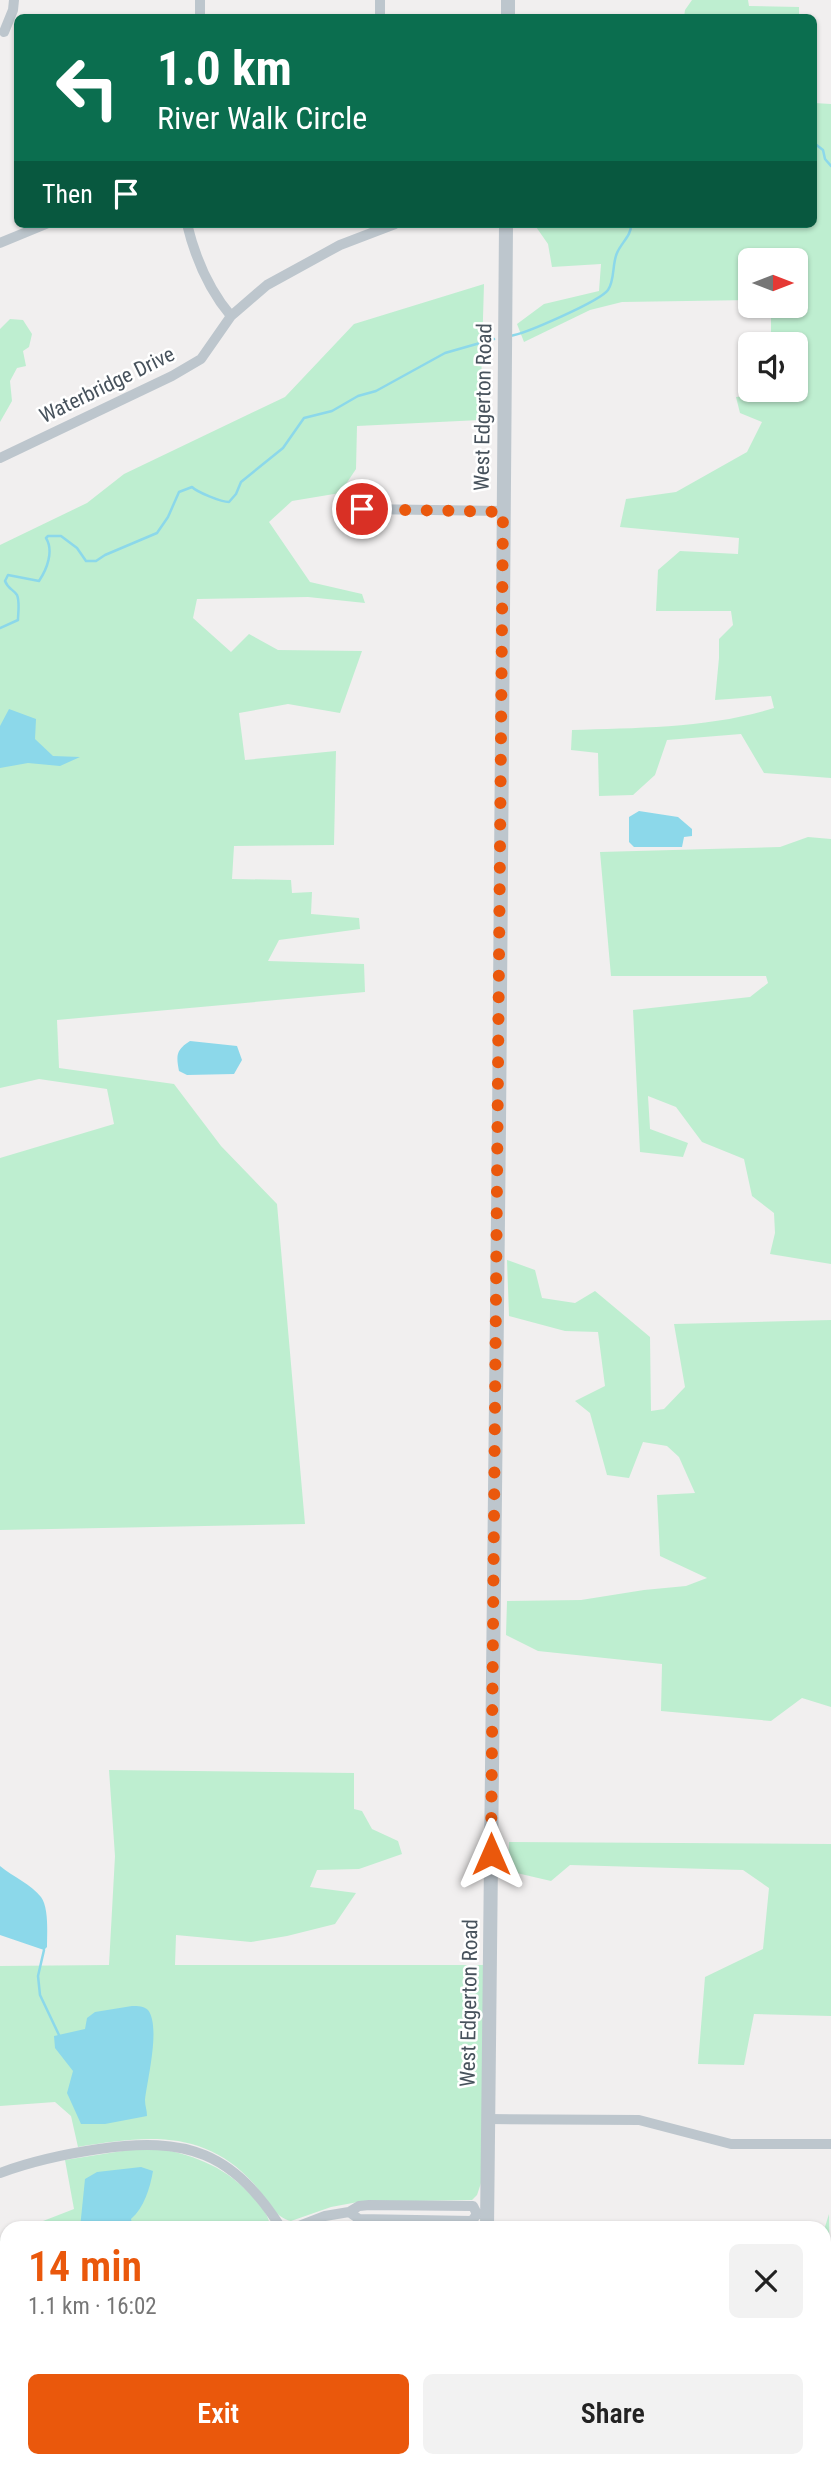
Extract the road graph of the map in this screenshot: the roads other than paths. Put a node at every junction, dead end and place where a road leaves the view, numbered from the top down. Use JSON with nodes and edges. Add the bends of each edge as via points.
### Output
{"nodes":[{"id":1,"x":13,"y":0,"type":"edge"},
{"id":2,"x":4,"y":33,"type":"dead end"},
{"id":3,"x":36,"y":228,"type":"edge"},
{"id":4,"x":188,"y":228,"type":"edge"},
{"id":5,"x":385,"y":228,"type":"edge"},
{"id":6,"x":506,"y":228,"type":"edge"},
{"id":7,"x":0,"y":243,"type":"edge"},
{"id":8,"x":231,"y":316,"type":"junction"},
{"id":9,"x":0,"y":458,"type":"edge"},
{"id":10,"x":362,"y":509,"type":"dead end"},
{"id":11,"x":503,"y":512,"type":"junction"},
{"id":12,"x":488,"y":2119,"type":"junction"},
{"id":13,"x":831,"y":2144,"type":"edge"},
{"id":14,"x":0,"y":2173,"type":"edge"},
{"id":15,"x":484,"y":2218,"type":"edge"},
{"id":16,"x":276,"y":2221,"type":"edge"},
{"id":17,"x":312,"y":2221,"type":"edge"}],
"edges":[{"from":1,"to":2,"type":"street"},
{"from":3,"to":7,"type":"street"},
{"from":4,"to":8,"type":"street","via":[[193,250]]},
{"from":5,"to":8,"type":"street","name":"Waterbridge Drive","via":[[340,245],[267,285]]},
{"from":6,"to":11,"type":"street","name":"West Edgerton Road"},
{"from":8,"to":9,"type":"street","name":"Waterbridge Drive","via":[[201,359]]},
{"from":10,"to":11,"type":"street"},
{"from":11,"to":12,"type":"street","name":"West Edgerton Road"},
{"from":12,"to":13,"type":"street","via":[[639,2120],[731,2144]]},
{"from":12,"to":15,"type":"street","name":"West Edgerton Road"},
{"from":14,"to":16,"type":"street","via":[[71,2153],[172,2145],[237,2173]]},
{"from":15,"to":17,"type":"street","via":[[473,2206],[369,2204]]}]}
